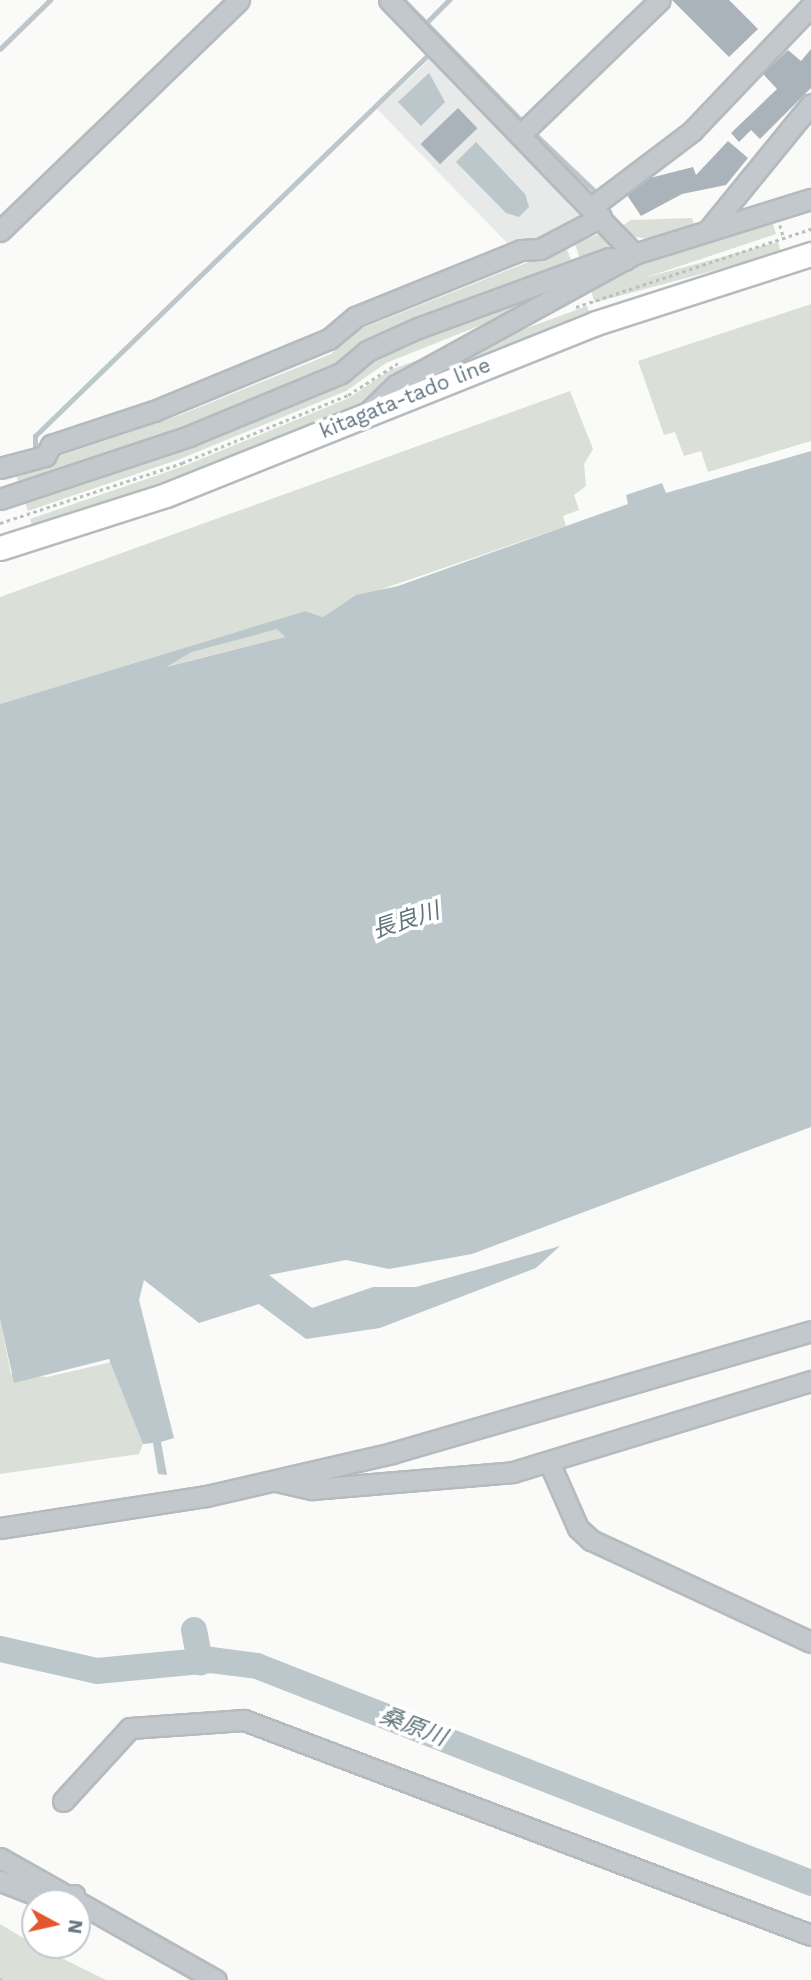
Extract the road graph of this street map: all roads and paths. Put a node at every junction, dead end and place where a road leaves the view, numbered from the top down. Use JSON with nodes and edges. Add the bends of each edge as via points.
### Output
{"nodes":[{"id":1,"x":239,"y":0,"type":"edge"},
{"id":2,"x":389,"y":0,"type":"edge"},
{"id":3,"x":660,"y":0,"type":"edge"},
{"id":4,"x":811,"y":6,"type":"edge"},
{"id":5,"x":811,"y":104,"type":"edge"},
{"id":6,"x":520,"y":135,"type":"junction"},
{"id":7,"x":810,"y":200,"type":"edge"},
{"id":8,"x":774,"y":208,"type":"junction"},
{"id":9,"x":597,"y":212,"type":"junction"},
{"id":10,"x":709,"y":229,"type":"junction"},
{"id":11,"x":0,"y":231,"type":"edge"},
{"id":12,"x":629,"y":257,"type":"junction"},
{"id":13,"x":801,"y":257,"type":"edge"},
{"id":14,"x":368,"y":412,"type":"junction"},
{"id":15,"x":0,"y":468,"type":"edge"},
{"id":16,"x":0,"y":499,"type":"edge"},
{"id":17,"x":0,"y":548,"type":"edge"},
{"id":18,"x":811,"y":1331,"type":"edge"},
{"id":19,"x":811,"y":1381,"type":"edge"},
{"id":20,"x":550,"y":1462,"type":"junction"},
{"id":21,"x":271,"y":1480,"type":"junction"},
{"id":22,"x":0,"y":1528,"type":"edge"},
{"id":23,"x":811,"y":1642,"type":"edge"},
{"id":24,"x":63,"y":1801,"type":"dead end"},
{"id":25,"x":0,"y":1858,"type":"edge"},
{"id":26,"x":0,"y":1881,"type":"edge"},
{"id":27,"x":21,"y":1889,"type":"edge"},
{"id":28,"x":62,"y":1889,"type":"edge"},
{"id":29,"x":91,"y":1905,"type":"edge"},
{"id":30,"x":811,"y":1935,"type":"edge"},
{"id":31,"x":216,"y":1980,"type":"edge"}],
"edges":[{"from":1,"to":11,"type":"street"},
{"from":2,"to":6,"type":"street"},
{"from":3,"to":6,"type":"street"},
{"from":4,"to":9,"type":"street","via":[[692,131]]},
{"from":5,"to":10,"type":"street"},
{"from":6,"to":9,"type":"street"},
{"from":7,"to":8,"type":"street"},
{"from":8,"to":10,"type":"street"},
{"from":8,"to":13,"type":"path"},
{"from":9,"to":12,"type":"street"},
{"from":9,"to":15,"type":"street","via":[[540,249],[522,250],[355,317],[316,344],[154,411],[51,445],[45,456]]},
{"from":10,"to":12,"type":"street"},
{"from":12,"to":14,"type":"street","via":[[396,385]]},
{"from":12,"to":16,"type":"street","via":[[609,258],[418,328],[367,351],[341,373],[189,436]]},
{"from":13,"to":14,"type":"main road","name":"kitagata-tado line","via":[[596,323]]},
{"from":14,"to":17,"type":"main road","name":"kitagata-tado line","via":[[166,495]]},
{"from":18,"to":21,"type":"street","via":[[447,1440]]},
{"from":19,"to":20,"type":"street"},
{"from":20,"to":21,"type":"street","via":[[468,1480],[411,1477],[312,1489]]},
{"from":20,"to":23,"type":"street","via":[[578,1528],[591,1540]]},
{"from":21,"to":22,"type":"street"},
{"from":24,"to":30,"type":"street","via":[[130,1728],[244,1720]]},
{"from":25,"to":28,"type":"street"},
{"from":26,"to":27,"type":"street"},
{"from":29,"to":31,"type":"street"}]}
